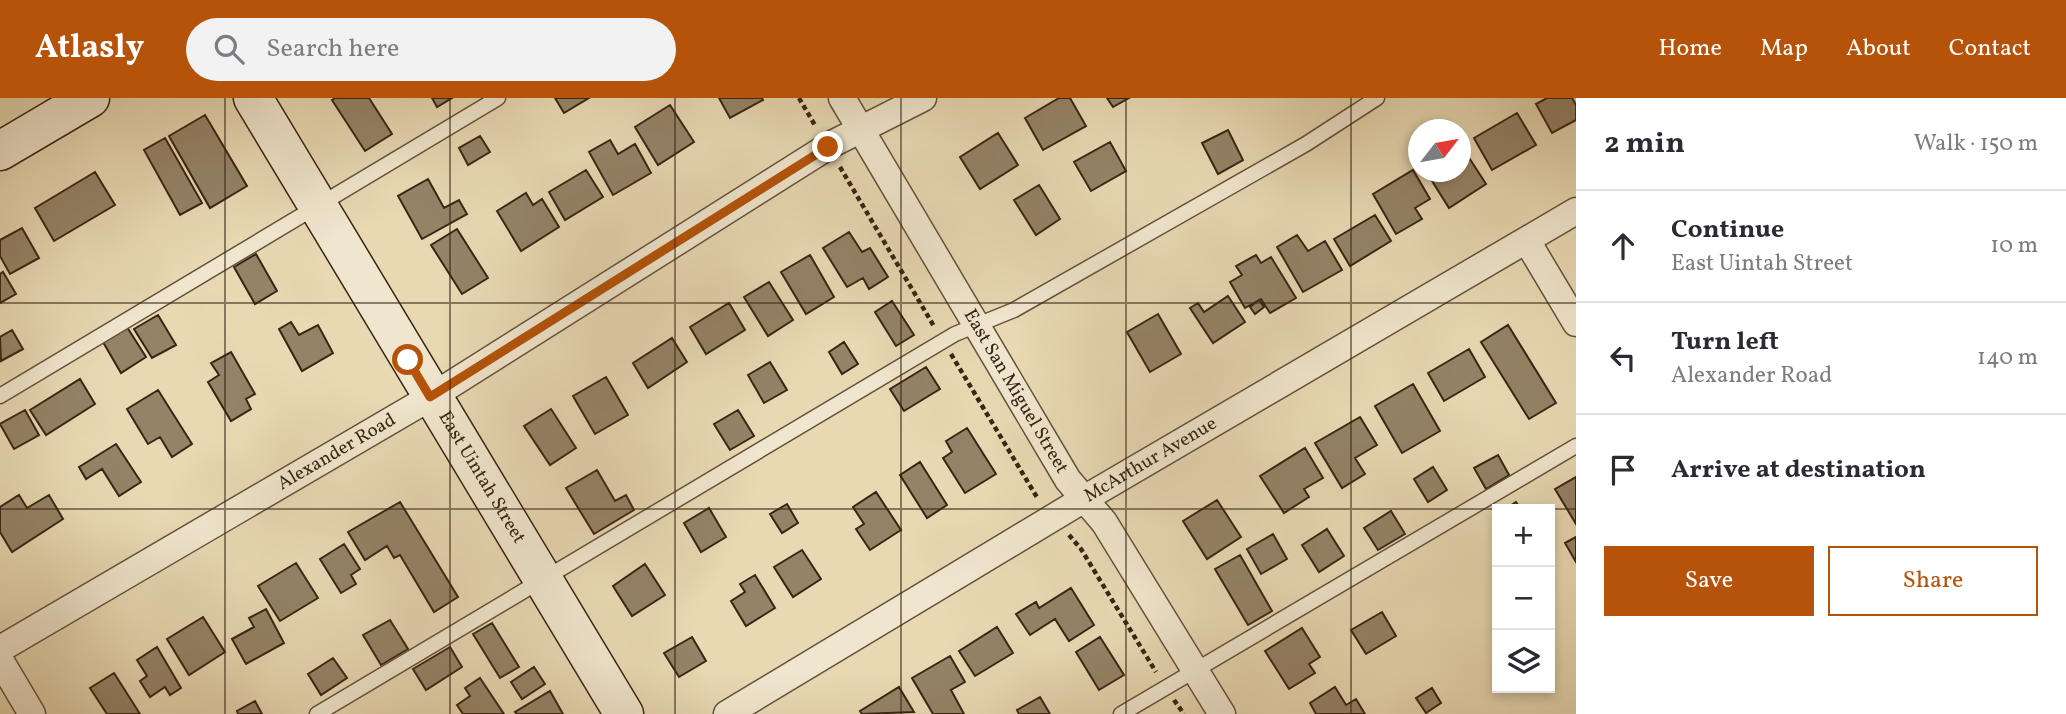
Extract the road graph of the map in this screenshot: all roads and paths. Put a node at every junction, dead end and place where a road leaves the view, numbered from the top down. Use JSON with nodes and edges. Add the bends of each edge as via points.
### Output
{"nodes":[{"id":1,"x":89,"y":98,"type":"edge"},
{"id":2,"x":253,"y":98,"type":"edge"},
{"id":3,"x":498,"y":98,"type":"edge"},
{"id":4,"x":799,"y":98,"type":"edge"},
{"id":5,"x":842,"y":98,"type":"edge"},
{"id":6,"x":923,"y":98,"type":"edge"},
{"id":7,"x":1377,"y":98,"type":"edge"},
{"id":8,"x":862,"y":130,"type":"junction"},
{"id":9,"x":828,"y":147,"type":"junction"},
{"id":10,"x":0,"y":151,"type":"edge"},
{"id":11,"x":317,"y":206,"type":"junction"},
{"id":12,"x":1576,"y":211,"type":"edge"},
{"id":13,"x":1527,"y":241,"type":"junction"},
{"id":14,"x":1576,"y":323,"type":"edge"},
{"id":15,"x":976,"y":326,"type":"junction"},
{"id":16,"x":943,"y":341,"type":"junction"},
{"id":17,"x":0,"y":396,"type":"edge"},
{"id":18,"x":430,"y":397,"type":"junction"},
{"id":19,"x":1576,"y":446,"type":"edge"},
{"id":20,"x":1084,"y":499,"type":"junction"},
{"id":21,"x":1054,"y":518,"type":"junction"},
{"id":22,"x":542,"y":580,"type":"junction"},
{"id":23,"x":0,"y":649,"type":"edge"},
{"id":24,"x":0,"y":660,"type":"edge"},
{"id":25,"x":1196,"y":669,"type":"junction"},
{"id":26,"x":1166,"y":687,"type":"junction"},
{"id":27,"x":32,"y":714,"type":"edge"},
{"id":28,"x":317,"y":714,"type":"edge"},
{"id":29,"x":624,"y":714,"type":"edge"},
{"id":30,"x":727,"y":714,"type":"edge"},
{"id":31,"x":1121,"y":714,"type":"edge"},
{"id":32,"x":1184,"y":714,"type":"edge"},
{"id":33,"x":1222,"y":714,"type":"edge"}],
"edges":[{"from":1,"to":10,"type":"main road"},
{"from":2,"to":11,"type":"main road","name":"East Uintah Street"},
{"from":3,"to":11,"type":"lane"},
{"from":4,"to":9,"type":"path"},
{"from":5,"to":8,"type":"street","name":"East San Miguel Street"},
{"from":6,"to":8,"type":"street","name":"Alexander Road"},
{"from":7,"to":15,"type":"lane","via":[[1306,144],[1014,310]]},
{"from":8,"to":9,"type":"street","name":"Alexander Road"},
{"from":8,"to":15,"type":"street","name":"East San Miguel Street"},
{"from":9,"to":16,"type":"path"},
{"from":9,"to":18,"type":"street","name":"Alexander Road"},
{"from":11,"to":17,"type":"lane"},
{"from":11,"to":18,"type":"main road","name":"East Uintah Street"},
{"from":12,"to":13,"type":"street","name":"McArthur Avenue"},
{"from":13,"to":14,"type":"street"},
{"from":13,"to":20,"type":"street","name":"McArthur Avenue"},
{"from":15,"to":16,"type":"lane"},
{"from":15,"to":20,"type":"street","name":"East San Miguel Street","via":[[1068,480]]},
{"from":16,"to":21,"type":"path","via":[[1032,491]]},
{"from":16,"to":22,"type":"lane"},
{"from":18,"to":22,"type":"main road","name":"East Uintah Street"},
{"from":18,"to":23,"type":"street","name":"Alexander Road"},
{"from":19,"to":25,"type":"lane"},
{"from":20,"to":21,"type":"street","name":"McArthur Avenue"},
{"from":20,"to":25,"type":"street","name":"East San Miguel Street","via":[[1104,522]]},
{"from":21,"to":26,"type":"path","via":[[1081,549]]},
{"from":21,"to":30,"type":"street","name":"McArthur Avenue"},
{"from":22,"to":28,"type":"lane"},
{"from":22,"to":29,"type":"main road","name":"East Uintah Street"},
{"from":24,"to":27,"type":"street"},
{"from":25,"to":26,"type":"lane"},
{"from":25,"to":33,"type":"street","name":"East San Miguel Street"},
{"from":26,"to":31,"type":"lane"},
{"from":26,"to":32,"type":"path"}]}
